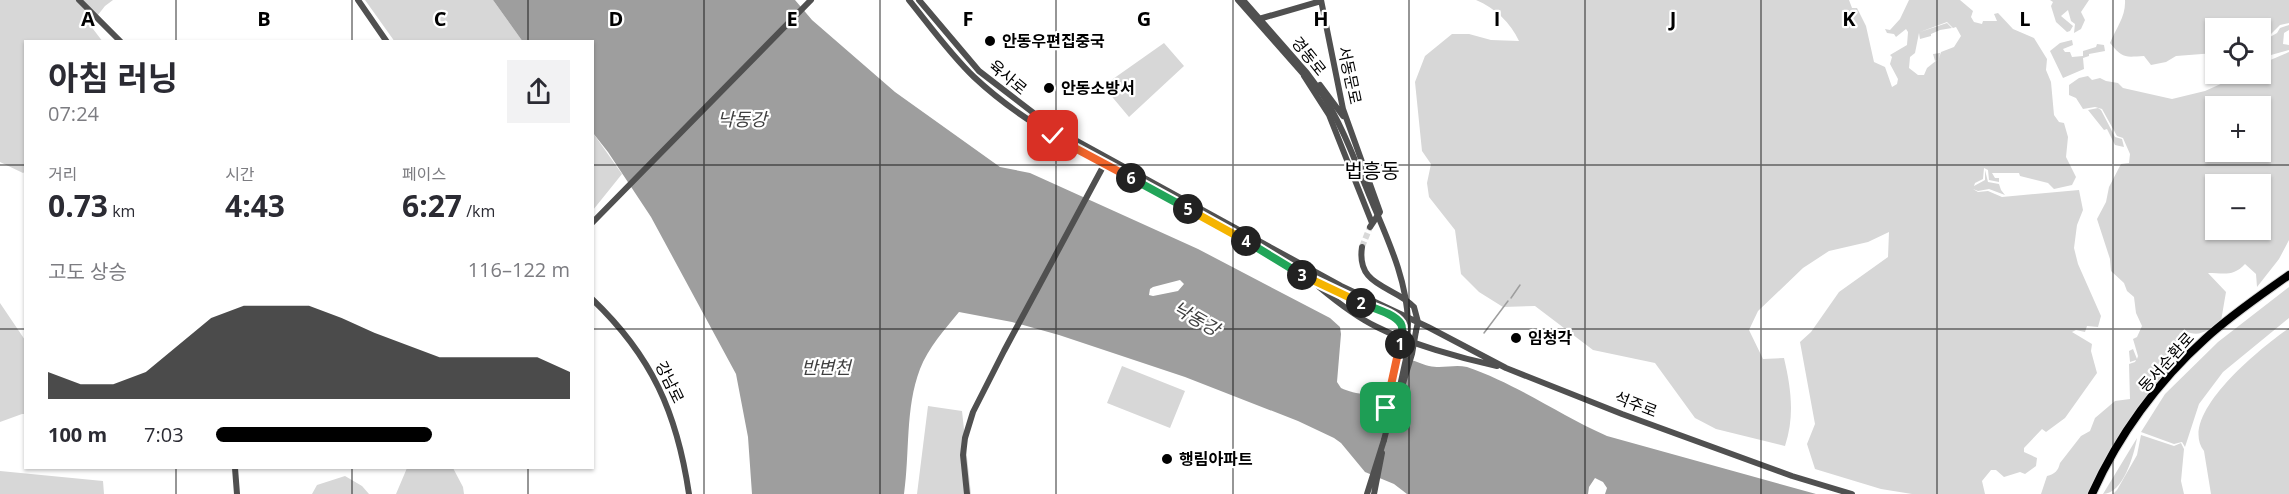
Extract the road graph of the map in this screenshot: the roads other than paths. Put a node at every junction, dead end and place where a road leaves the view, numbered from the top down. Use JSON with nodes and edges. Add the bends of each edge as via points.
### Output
{"nodes":[{"id":1,"x":79,"y":0,"type":"edge"},
{"id":2,"x":358,"y":0,"type":"edge"},
{"id":3,"x":811,"y":0,"type":"edge"},
{"id":4,"x":909,"y":0,"type":"edge"},
{"id":5,"x":919,"y":0,"type":"edge"},
{"id":6,"x":1238,"y":0,"type":"edge"},
{"id":7,"x":1243,"y":0,"type":"edge"},
{"id":8,"x":1321,"y":0,"type":"edge"},
{"id":9,"x":1258,"y":20,"type":"junction"},
{"id":10,"x":119,"y":40,"type":"edge"},
{"id":11,"x":386,"y":40,"type":"edge"},
{"id":12,"x":1306,"y":74,"type":"junction"},
{"id":13,"x":1347,"y":121,"type":"junction"},
{"id":14,"x":1106,"y":161,"type":"junction"},
{"id":15,"x":594,"y":221,"type":"edge"},
{"id":16,"x":1362,"y":247,"type":"tunnel mouth"},
{"id":17,"x":2289,"y":275,"type":"edge"},
{"id":18,"x":2289,"y":280,"type":"edge"},
{"id":19,"x":1312,"y":282,"type":"junction"},
{"id":20,"x":594,"y":301,"type":"edge"},
{"id":21,"x":1386,"y":314,"type":"junction"},
{"id":22,"x":1418,"y":322,"type":"junction"},
{"id":23,"x":1506,"y":368,"type":"junction"},
{"id":24,"x":1384,"y":440,"type":"junction"},
{"id":25,"x":235,"y":469,"type":"edge"},
{"id":26,"x":237,"y":494,"type":"edge"},
{"id":27,"x":689,"y":494,"type":"edge"},
{"id":28,"x":967,"y":494,"type":"edge"},
{"id":29,"x":1367,"y":494,"type":"edge"},
{"id":30,"x":1374,"y":494,"type":"edge"},
{"id":31,"x":1852,"y":494,"type":"edge"},
{"id":32,"x":2092,"y":494,"type":"edge"},
{"id":33,"x":2097,"y":494,"type":"edge"}],
"edges":[{"from":1,"to":10,"type":"street"},
{"from":2,"to":11,"type":"street"},
{"from":3,"to":15,"type":"street"},
{"from":4,"to":14,"type":"street","name":"육사로","via":[[974,76],[1016,111],[1053,136]]},
{"from":5,"to":14,"type":"street","name":"육사로","via":[[979,71],[1019,104]]},
{"from":6,"to":9,"type":"street","name":"경동로"},
{"from":7,"to":9,"type":"street","name":"경동로"},
{"from":8,"to":9,"type":"street"},
{"from":8,"to":13,"type":"street","name":"서동문로"},
{"from":9,"to":12,"type":"street","name":"경동로"},
{"from":12,"to":13,"type":"street","via":[[1328,94]]},
{"from":12,"to":13,"type":"street","via":[[1329,115],[1371,225],[1380,212]]},
{"from":12,"to":24,"type":"street","name":"경동로","bridge":true,"via":[[1321,92],[1343,133],[1403,284],[1407,341]]},
{"from":14,"to":19,"type":"street","name":"육사로"},
{"from":14,"to":22,"type":"street","name":"육사로","via":[[1341,286]]},
{"from":14,"to":28,"type":"street","via":[[973,412],[963,455]]},
{"from":16,"to":22,"type":"street","via":[[1362,268],[1369,277],[1411,303]]},
{"from":17,"to":32,"type":"highway","name":"동서순환로","via":[[2205,339],[2175,368],[2113,453]]},
{"from":18,"to":33,"type":"highway","name":"동서순환로","via":[[2210,340],[2180,370],[2118,453]]},
{"from":19,"to":21,"type":"street","name":"육사로"},
{"from":19,"to":23,"type":"street","via":[[1378,328]]},
{"from":20,"to":27,"type":"street","name":"강남로","via":[[622,329],[665,398],[683,453]]},
{"from":21,"to":22,"type":"street","name":"육사로"},
{"from":21,"to":24,"type":"street","bridge":true,"via":[[1402,327],[1386,408]]},
{"from":22,"to":23,"type":"street","name":"석주로"},
{"from":22,"to":24,"type":"street","bridge":true,"via":[[1396,411]]},
{"from":23,"to":31,"type":"street","name":"석주로","via":[[1792,476]]},
{"from":24,"to":29,"type":"street"},
{"from":24,"to":30,"type":"street"},
{"from":25,"to":26,"type":"street"}]}
